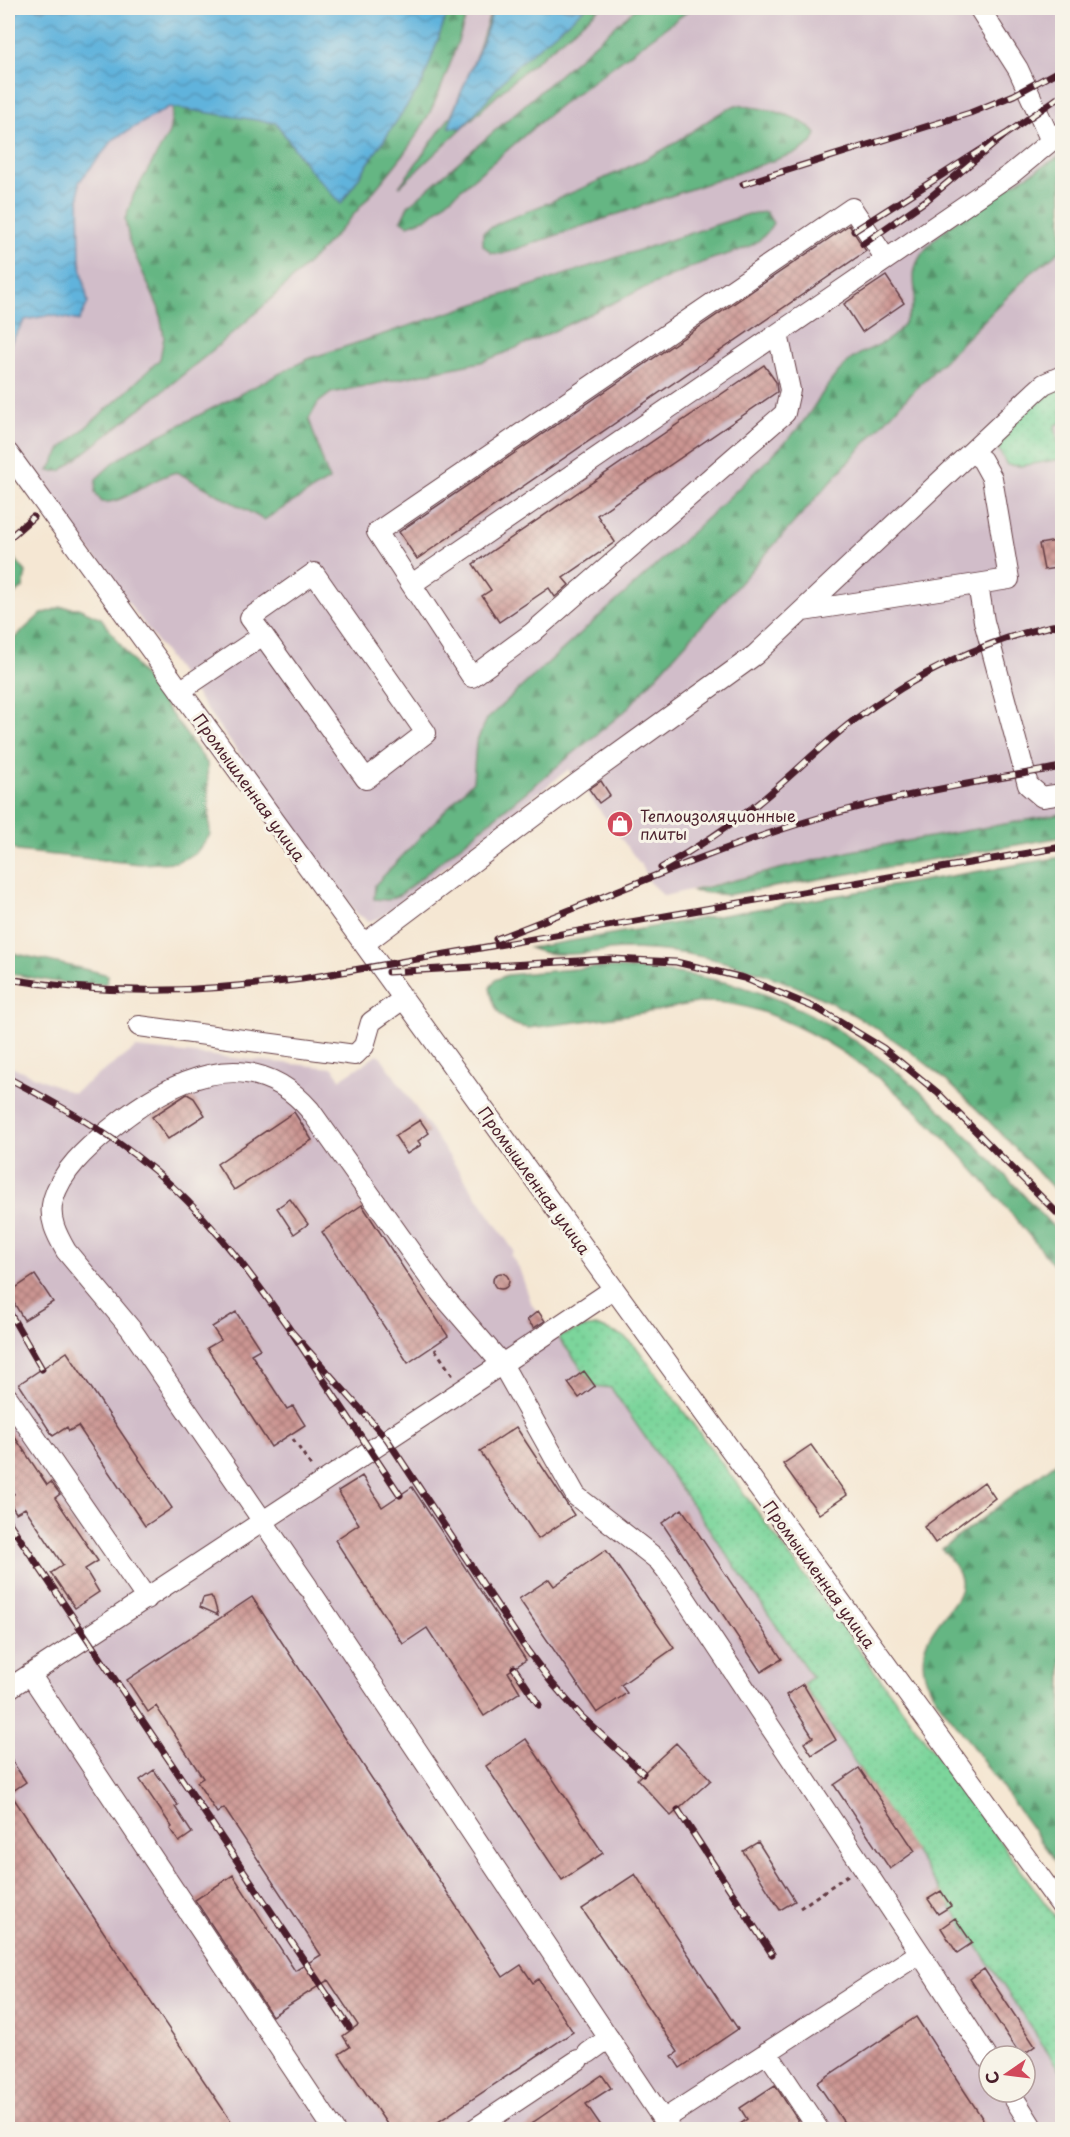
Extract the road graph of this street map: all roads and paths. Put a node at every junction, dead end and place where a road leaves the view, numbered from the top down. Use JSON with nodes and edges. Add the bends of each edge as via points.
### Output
{"nodes":[{"id":1,"x":979,"y":8,"type":"edge"},
{"id":2,"x":1057,"y":136,"type":"edge"},
{"id":3,"x":886,"y":259,"type":"junction"},
{"id":4,"x":778,"y":334,"type":"junction"},
{"id":5,"x":1062,"y":376,"type":"edge"},
{"id":6,"x":972,"y":452,"type":"junction"},
{"id":7,"x":8,"y":453,"type":"edge"},
{"id":8,"x":412,"y":584,"type":"junction"},
{"id":9,"x":978,"y":584,"type":"junction"},
{"id":10,"x":802,"y":611,"type":"junction"},
{"id":11,"x":263,"y":635,"type":"junction"},
{"id":12,"x":180,"y":691,"type":"junction"},
{"id":13,"x":1062,"y":794,"type":"edge"},
{"id":14,"x":364,"y":944,"type":"junction"},
{"id":15,"x":403,"y":999,"type":"junction"},
{"id":16,"x":139,"y":1026,"type":"dead end"},
{"id":17,"x":614,"y":1289,"type":"junction"},
{"id":18,"x":435,"y":1349,"type":"dead end"},
{"id":19,"x":502,"y":1364,"type":"junction"},
{"id":20,"x":462,"y":1390,"type":"junction"},
{"id":21,"x":8,"y":1398,"type":"edge"},
{"id":22,"x":293,"y":1439,"type":"dead end"},
{"id":23,"x":322,"y":1482,"type":"junction"},
{"id":24,"x":265,"y":1521,"type":"junction"},
{"id":25,"x":147,"y":1599,"type":"junction"},
{"id":26,"x":30,"y":1674,"type":"junction"},
{"id":27,"x":8,"y":1689,"type":"edge"},
{"id":28,"x":862,"y":1866,"type":"junction"},
{"id":29,"x":1062,"y":1907,"type":"edge"},
{"id":30,"x":800,"y":1908,"type":"dead end"},
{"id":31,"x":920,"y":1953,"type":"junction"},
{"id":32,"x":609,"y":2038,"type":"junction"},
{"id":33,"x":979,"y":2044,"type":"edge"},
{"id":34,"x":767,"y":2052,"type":"junction"},
{"id":35,"x":1018,"y":2104,"type":"edge"},
{"id":36,"x":666,"y":2125,"type":"edge"},
{"id":37,"x":334,"y":2130,"type":"edge"},
{"id":38,"x":473,"y":2130,"type":"edge"},
{"id":39,"x":819,"y":2130,"type":"edge"},
{"id":40,"x":1034,"y":2130,"type":"edge"}],
"edges":[{"from":1,"to":2,"type":"street"},
{"from":2,"to":3,"type":"street","via":[[1029,162]]},
{"from":3,"to":4,"type":"street"},
{"from":3,"to":8,"type":"street","via":[[852,208],[377,532]]},
{"from":4,"to":8,"type":"street"},
{"from":4,"to":8,"type":"street","via":[[790,390],[785,413],[532,633],[472,677]]},
{"from":5,"to":6,"type":"street","via":[[1044,384]]},
{"from":6,"to":9,"type":"street","via":[[982,460],[992,478],[1009,579]]},
{"from":6,"to":10,"type":"street"},
{"from":7,"to":12,"type":"street","name":"Промышленная улица"},
{"from":9,"to":10,"type":"street"},
{"from":9,"to":13,"type":"street","via":[[984,621],[1028,785],[1042,797]]},
{"from":10,"to":14,"type":"street","via":[[743,665],[579,782]]},
{"from":11,"to":11,"type":"street","via":[[250,618],[314,573],[426,733],[366,779]]},
{"from":11,"to":12,"type":"street"},
{"from":12,"to":14,"type":"street","name":"Промышленная улица"},
{"from":14,"to":15,"type":"street","name":"Промышленная улица"},
{"from":15,"to":16,"type":"street","via":[[371,1023],[364,1046],[355,1055]]},
{"from":15,"to":17,"type":"street","name":"Промышленная улица"},
{"from":17,"to":19,"type":"street"},
{"from":17,"to":29,"type":"street","name":"Промышленная улица"},
{"from":18,"to":20,"type":"path"},
{"from":19,"to":20,"type":"street"},
{"from":19,"to":24,"type":"street","via":[[438,1290],[299,1096],[265,1077],[220,1071],[180,1083],[144,1103],[72,1166],[60,1182],[51,1219],[66,1251],[131,1329]]},
{"from":19,"to":28,"type":"street","via":[[576,1496],[667,1571]]},
{"from":20,"to":23,"type":"street"},
{"from":21,"to":25,"type":"street"},
{"from":22,"to":23,"type":"path"},
{"from":23,"to":24,"type":"street"},
{"from":24,"to":25,"type":"street"},
{"from":24,"to":32,"type":"street"},
{"from":25,"to":26,"type":"street"},
{"from":26,"to":27,"type":"street"},
{"from":26,"to":37,"type":"street"},
{"from":28,"to":30,"type":"path"},
{"from":28,"to":31,"type":"street"},
{"from":31,"to":33,"type":"street"},
{"from":31,"to":34,"type":"street"},
{"from":32,"to":36,"type":"street"},
{"from":32,"to":38,"type":"street"},
{"from":34,"to":36,"type":"street"},
{"from":34,"to":39,"type":"street"},
{"from":35,"to":40,"type":"street"}]}
